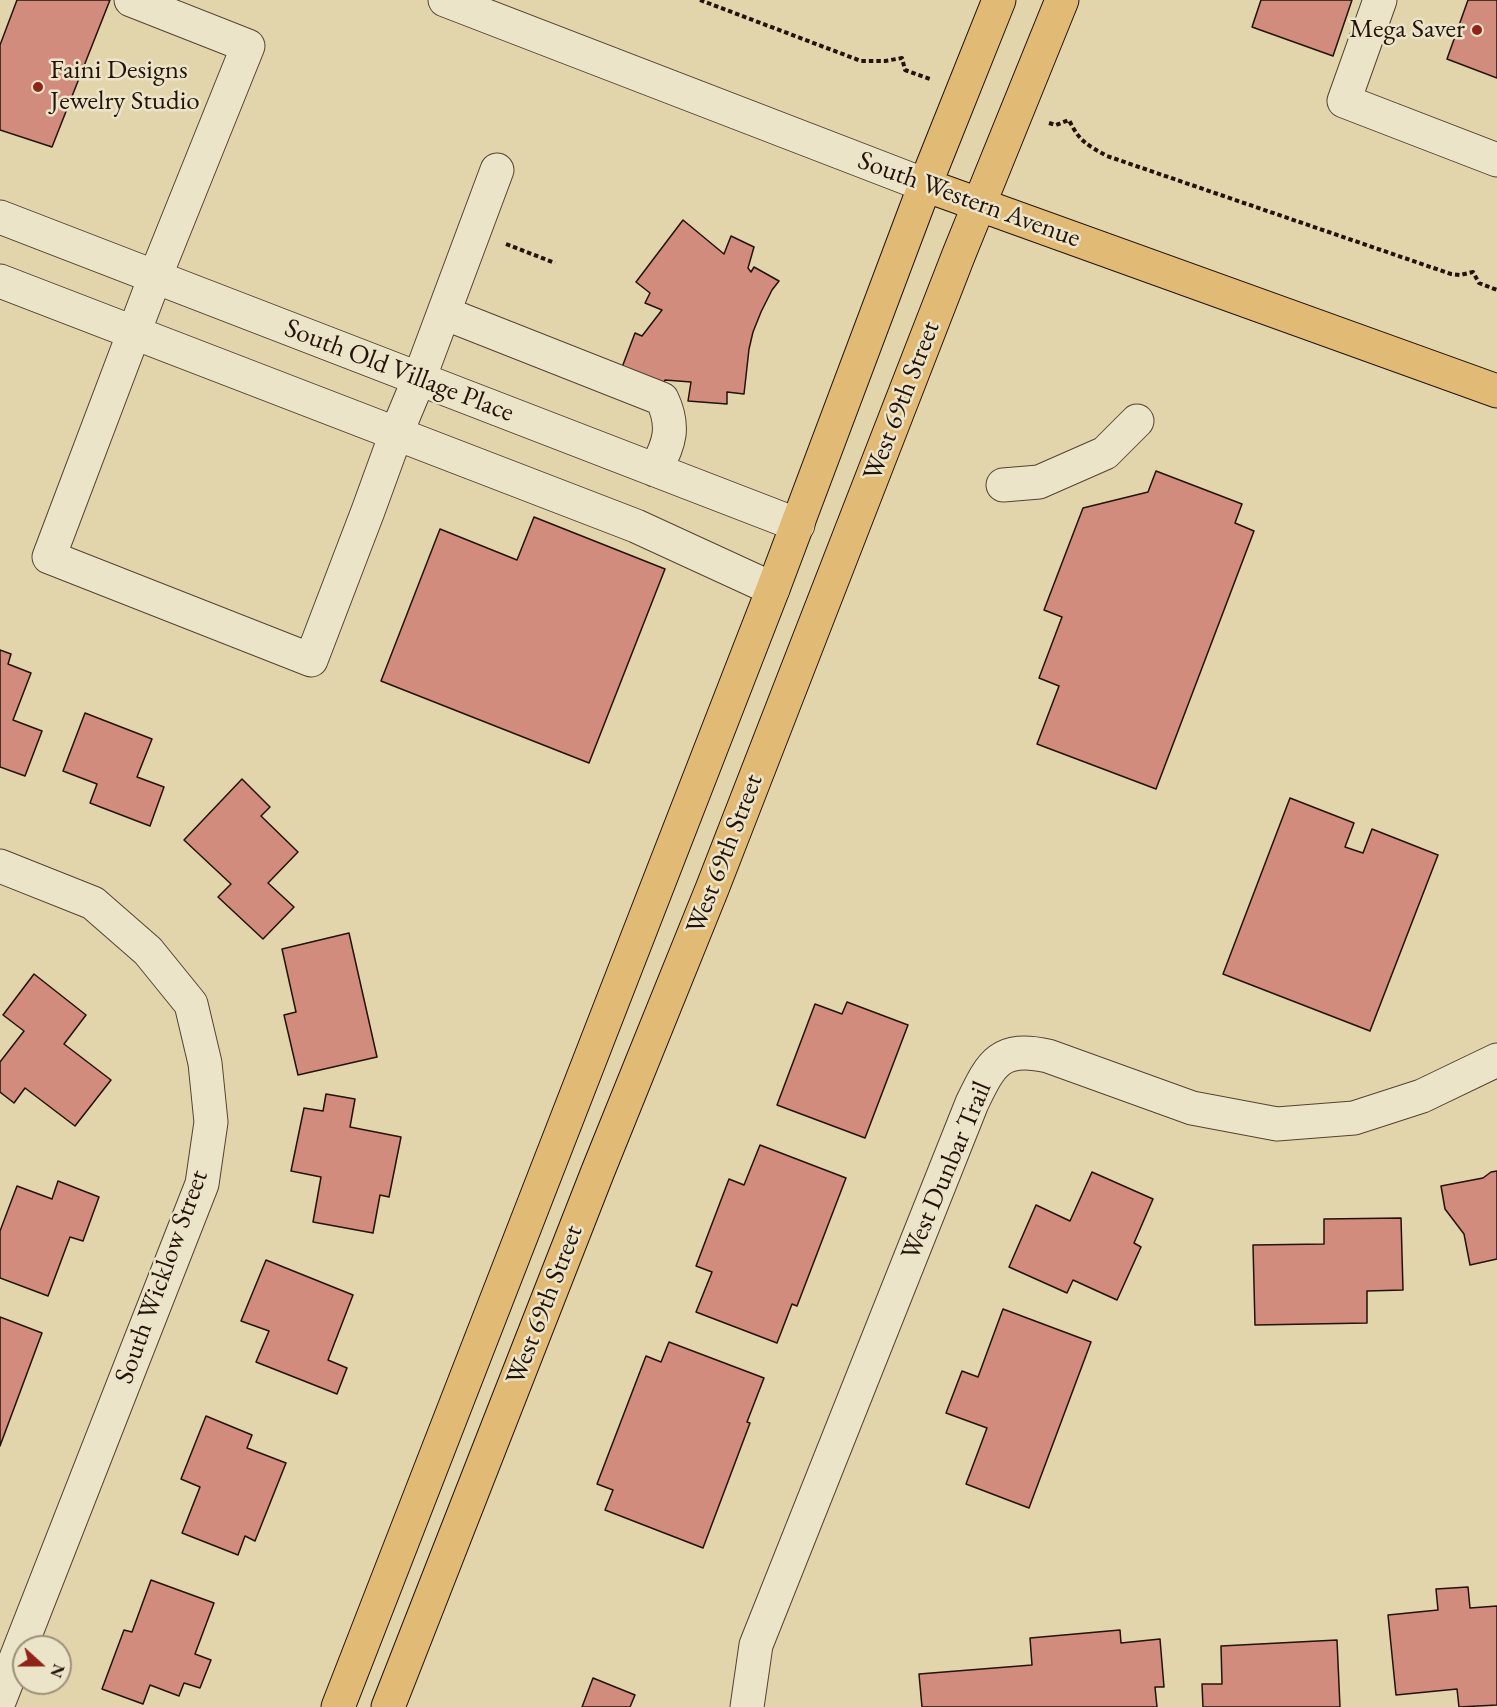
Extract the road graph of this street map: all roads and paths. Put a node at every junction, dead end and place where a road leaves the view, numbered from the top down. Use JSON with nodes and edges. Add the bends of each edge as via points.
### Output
{"nodes":[{"id":1,"x":131,"y":0,"type":"edge"},
{"id":2,"x":445,"y":0,"type":"edge"},
{"id":3,"x":700,"y":0,"type":"edge"},
{"id":4,"x":999,"y":0,"type":"edge"},
{"id":5,"x":1062,"y":0,"type":"edge"},
{"id":6,"x":1380,"y":0,"type":"edge"},
{"id":7,"x":905,"y":70,"type":"dead end"},
{"id":8,"x":1056,"y":125,"type":"dead end"},
{"id":9,"x":1497,"y":159,"type":"edge"},
{"id":10,"x":497,"y":170,"type":"dead end"},
{"id":11,"x":925,"y":185,"type":"junction"},
{"id":12,"x":979,"y":204,"type":"junction"},
{"id":13,"x":0,"y":217,"type":"edge"},
{"id":14,"x":474,"y":232,"type":"junction"},
{"id":15,"x":555,"y":263,"type":"dead end"},
{"id":16,"x":155,"y":277,"type":"junction"},
{"id":17,"x":0,"y":281,"type":"edge"},
{"id":18,"x":1497,"y":290,"type":"edge"},
{"id":19,"x":444,"y":313,"type":"junction"},
{"id":20,"x":134,"y":333,"type":"junction"},
{"id":21,"x":419,"y":379,"type":"junction"},
{"id":22,"x":1497,"y":391,"type":"edge"},
{"id":23,"x":1137,"y":421,"type":"dead end"},
{"id":24,"x":396,"y":434,"type":"junction"},
{"id":25,"x":656,"y":470,"type":"junction"},
{"id":26,"x":1004,"y":485,"type":"dead end"},
{"id":27,"x":798,"y":525,"type":"junction"},
{"id":28,"x":773,"y":588,"type":"junction"},
{"id":29,"x":0,"y":866,"type":"edge"},
{"id":30,"x":1497,"y":1060,"type":"edge"},
{"id":31,"x":0,"y":1700,"type":"edge"},
{"id":32,"x":338,"y":1707,"type":"edge"},
{"id":33,"x":388,"y":1707,"type":"edge"},
{"id":34,"x":747,"y":1707,"type":"edge"}],
"edges":[{"from":1,"to":16,"type":"street","via":[[248,46]]},
{"from":2,"to":11,"type":"street","name":"South Western Avenue"},
{"from":3,"to":7,"type":"path","via":[[861,61],[902,58]]},
{"from":4,"to":11,"type":"main road","name":"West 69th Street"},
{"from":5,"to":12,"type":"main road","name":"West 69th Street"},
{"from":6,"to":9,"type":"street","via":[[1344,101]]},
{"from":8,"to":18,"type":"path","via":[[1069,120],[1088,146],[1107,156],[1451,274],[1473,273],[1479,283]]},
{"from":10,"to":14,"type":"street"},
{"from":11,"to":12,"type":"main road","name":"South Western Avenue"},
{"from":11,"to":27,"type":"main road","name":"West 69th Street"},
{"from":12,"to":22,"type":"main road","name":"South Western Avenue"},
{"from":12,"to":33,"type":"main road","name":"West 69th Street"},
{"from":13,"to":16,"type":"street","name":"South Old Village Place"},
{"from":14,"to":15,"type":"path"},
{"from":14,"to":19,"type":"street"},
{"from":16,"to":20,"type":"street"},
{"from":16,"to":21,"type":"street","name":"South Old Village Place"},
{"from":17,"to":20,"type":"street"},
{"from":19,"to":21,"type":"street"},
{"from":19,"to":25,"type":"street","via":[[662,399],[669,414],[669,440]]},
{"from":20,"to":24,"type":"street"},
{"from":20,"to":24,"type":"street","via":[[49,557],[310,660]]},
{"from":21,"to":24,"type":"street"},
{"from":21,"to":25,"type":"street","name":"South Old Village Place"},
{"from":23,"to":26,"type":"street","via":[[1105,453],[1039,482]]},
{"from":24,"to":28,"type":"street","via":[[636,526]]},
{"from":25,"to":27,"type":"street","name":"South Old Village Place"},
{"from":27,"to":28,"type":"main road","name":"West 69th Street"},
{"from":28,"to":32,"type":"main road","name":"West 69th Street"},
{"from":29,"to":31,"type":"street","name":"South Wicklow Street","via":[[93,903],[148,951],[191,1004],[205,1063],[211,1122],[202,1184]]},
{"from":30,"to":34,"type":"street","name":"West Dunbar Trail","via":[[1422,1096],[1354,1118],[1276,1124],[1192,1108],[1036,1053],[999,1059],[972,1103],[756,1645]]}]}
